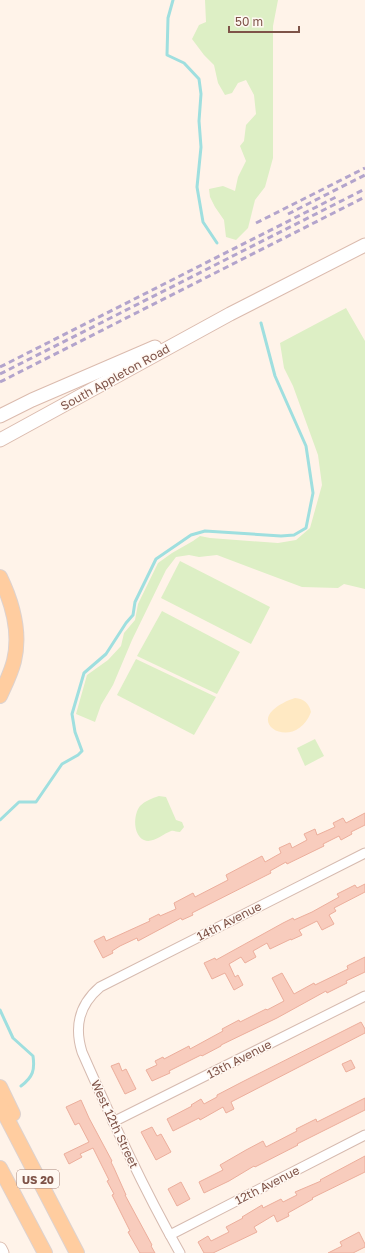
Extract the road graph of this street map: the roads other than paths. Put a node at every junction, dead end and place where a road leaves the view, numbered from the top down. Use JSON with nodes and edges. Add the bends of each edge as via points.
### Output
{"nodes":[{"id":1,"x":365,"y":245,"type":"edge"},
{"id":2,"x":230,"y":314,"type":"junction"},
{"id":3,"x":0,"y":416,"type":"edge"},
{"id":4,"x":0,"y":440,"type":"edge"},
{"id":5,"x":0,"y":577,"type":"edge"},
{"id":6,"x":0,"y":696,"type":"edge"},
{"id":7,"x":365,"y":853,"type":"edge"},
{"id":8,"x":94,"y":992,"type":"joint"},
{"id":9,"x":365,"y":996,"type":"edge"},
{"id":10,"x":0,"y":1087,"type":"edge"},
{"id":11,"x":0,"y":1105,"type":"edge"},
{"id":12,"x":113,"y":1122,"type":"junction"},
{"id":13,"x":365,"y":1135,"type":"edge"},
{"id":14,"x":0,"y":1168,"type":"edge"},
{"id":15,"x":0,"y":1181,"type":"edge"},
{"id":16,"x":58,"y":1217,"type":"junction"},
{"id":17,"x":170,"y":1235,"type":"junction"},
{"id":18,"x":0,"y":1249,"type":"edge"},
{"id":19,"x":2,"y":1253,"type":"edge"},
{"id":20,"x":45,"y":1253,"type":"edge"},
{"id":21,"x":77,"y":1253,"type":"edge"},
{"id":22,"x":180,"y":1253,"type":"edge"}],
"edges":[{"from":1,"to":2,"type":"main road","name":"South Appleton Road"},
{"from":2,"to":3,"type":"main road","name":"South Appleton Road"},
{"from":2,"to":4,"type":"main road","name":"South Appleton Road"},
{"from":5,"to":6,"type":"main road","via":[[8,594],[18,638],[14,662]]},
{"from":7,"to":8,"type":"street","name":"14th Avenue","via":[[118,976]]},
{"from":8,"to":12,"type":"street","name":"West 12th Street","via":[[82,1010],[79,1020],[79,1041]]},
{"from":9,"to":12,"type":"street","name":"13th Avenue"},
{"from":10,"to":16,"type":"main road","via":[[39,1164]]},
{"from":11,"to":16,"type":"main road","number":"US 20"},
{"from":12,"to":17,"type":"street","name":"West 12th Street"},
{"from":13,"to":17,"type":"street","name":"12th Avenue"},
{"from":14,"to":20,"type":"main road","number":"US 20"},
{"from":15,"to":20,"type":"main road"},
{"from":16,"to":21,"type":"main road","number":"US 20"},
{"from":17,"to":22,"type":"street","name":"West 12th Street"},
{"from":18,"to":19,"type":"main road"}]}
